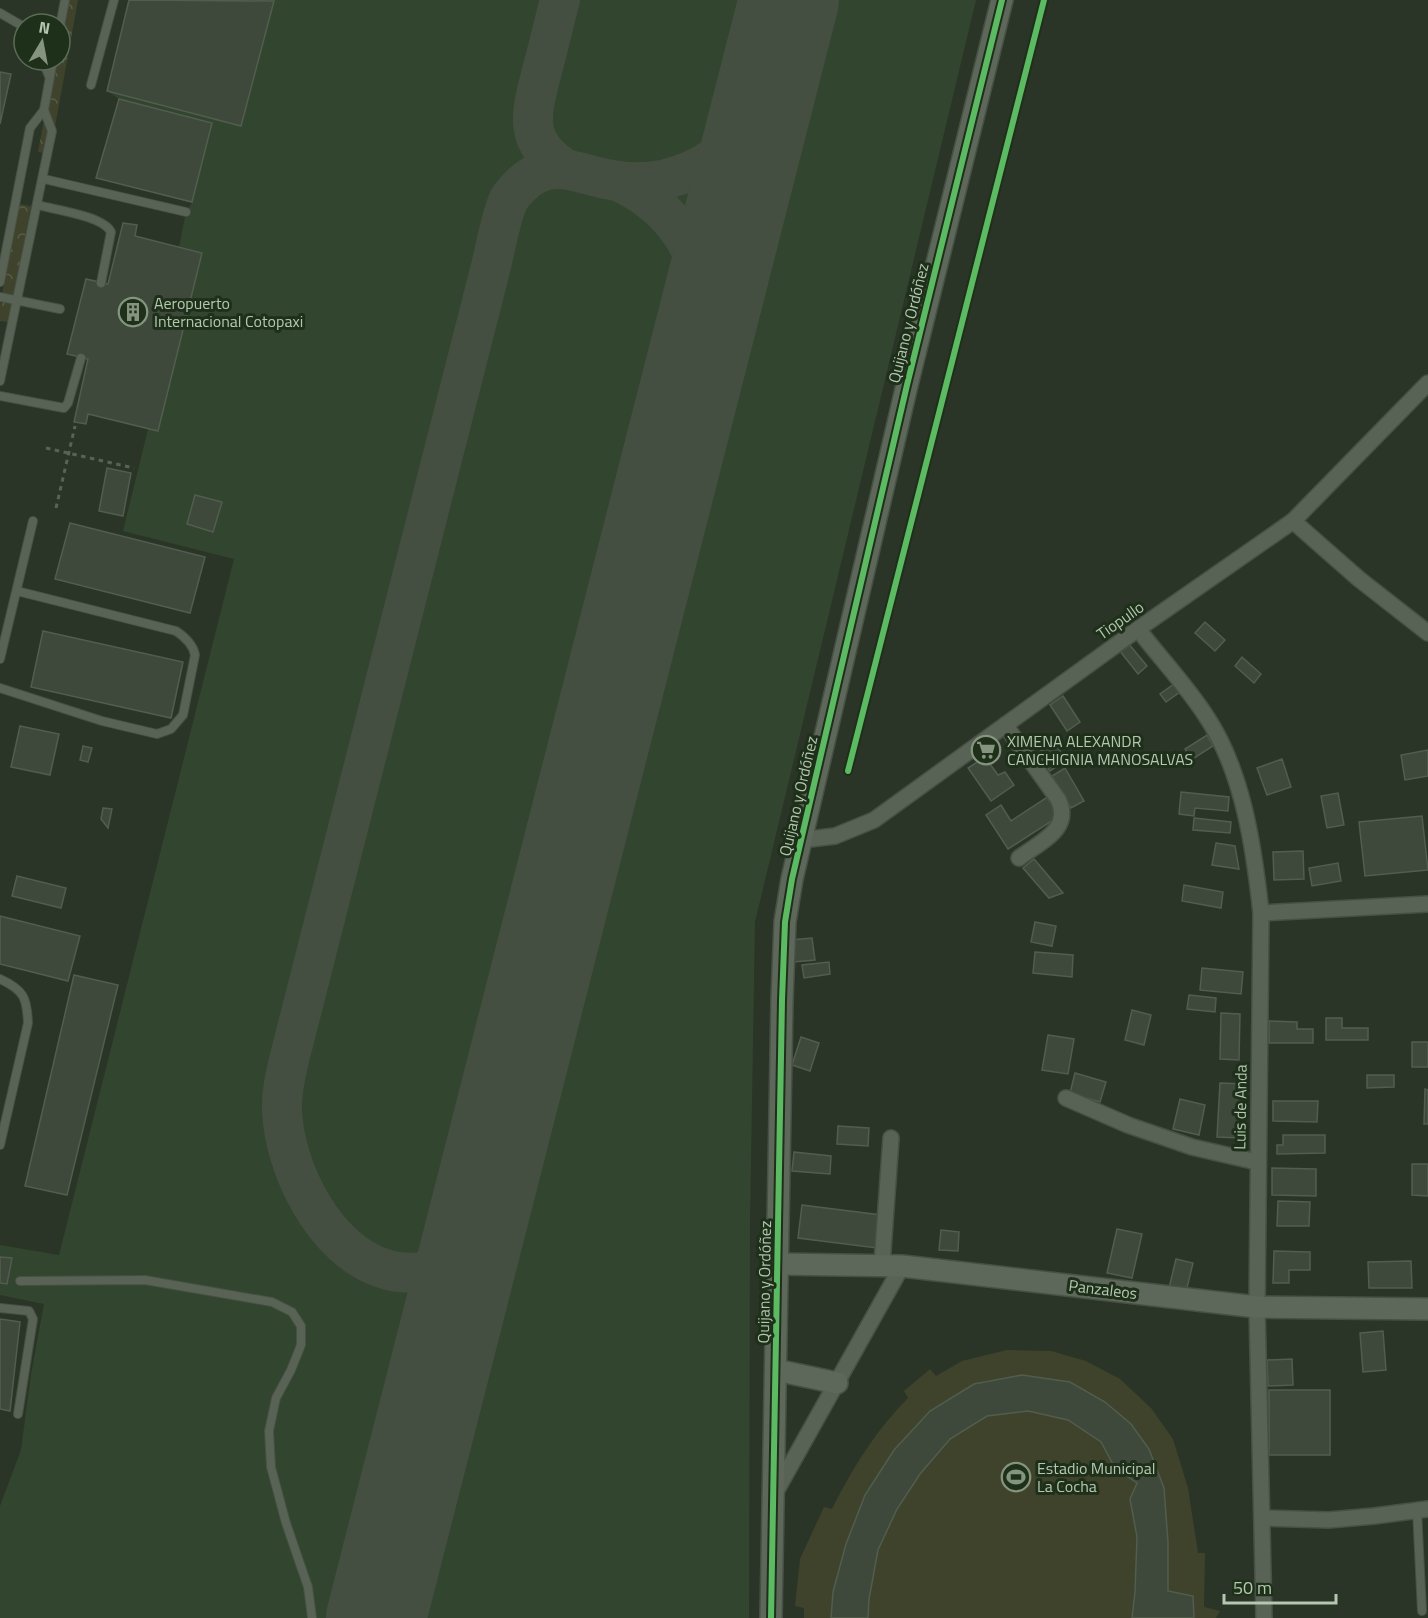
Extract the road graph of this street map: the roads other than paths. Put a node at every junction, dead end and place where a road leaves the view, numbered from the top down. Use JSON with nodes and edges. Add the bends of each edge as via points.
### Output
{"nodes":[{"id":1,"x":114,"y":0,"type":"edge"},
{"id":2,"x":1002,"y":0,"type":"edge"},
{"id":3,"x":47,"y":72,"type":"edge"},
{"id":4,"x":51,"y":72,"type":"edge"},
{"id":5,"x":50,"y":78,"type":"junction"},
{"id":6,"x":91,"y":85,"type":"dead end"},
{"id":7,"x":44,"y":110,"type":"junction"},
{"id":8,"x":44,"y":179,"type":"junction"},
{"id":9,"x":38,"y":205,"type":"junction"},
{"id":10,"x":186,"y":212,"type":"dead end"},
{"id":11,"x":0,"y":282,"type":"edge"},
{"id":12,"x":101,"y":283,"type":"dead end"},
{"id":13,"x":0,"y":297,"type":"edge"},
{"id":14,"x":18,"y":301,"type":"junction"},
{"id":15,"x":60,"y":309,"type":"dead end"},
{"id":16,"x":81,"y":357,"type":"dead end"},
{"id":17,"x":0,"y":381,"type":"edge"},
{"id":18,"x":1428,"y":383,"type":"edge"},
{"id":19,"x":0,"y":396,"type":"edge"},
{"id":20,"x":33,"y":521,"type":"dead end"},
{"id":21,"x":1293,"y":521,"type":"junction"},
{"id":22,"x":17,"y":591,"type":"junction"},
{"id":23,"x":1138,"y":629,"type":"junction"},
{"id":24,"x":1428,"y":633,"type":"edge"},
{"id":25,"x":0,"y":659,"type":"edge"},
{"id":26,"x":0,"y":688,"type":"edge"},
{"id":27,"x":1005,"y":725,"type":"junction"},
{"id":28,"x":802,"y":840,"type":"junction"},
{"id":29,"x":1019,"y":858,"type":"dead end"},
{"id":30,"x":1428,"y":904,"type":"edge"},
{"id":31,"x":1261,"y":913,"type":"junction"},
{"id":32,"x":0,"y":979,"type":"edge"},
{"id":33,"x":1066,"y":1098,"type":"dead end"},
{"id":34,"x":891,"y":1138,"type":"dead end"},
{"id":35,"x":0,"y":1144,"type":"edge"},
{"id":36,"x":1257,"y":1162,"type":"junction"},
{"id":37,"x":778,"y":1264,"type":"junction"},
{"id":38,"x":892,"y":1265,"type":"junction"},
{"id":39,"x":20,"y":1281,"type":"dead end"},
{"id":40,"x":1257,"y":1307,"type":"junction"},
{"id":41,"x":0,"y":1308,"type":"edge"},
{"id":42,"x":1428,"y":1309,"type":"edge"},
{"id":43,"x":776,"y":1370,"type":"junction"},
{"id":44,"x":837,"y":1383,"type":"junction"},
{"id":45,"x":18,"y":1414,"type":"dead end"},
{"id":46,"x":773,"y":1496,"type":"junction"},
{"id":47,"x":1423,"y":1510,"type":"edge"},
{"id":48,"x":1262,"y":1518,"type":"junction"},
{"id":49,"x":1422,"y":1611,"type":"dead end"},
{"id":50,"x":312,"y":1618,"type":"edge"},
{"id":51,"x":771,"y":1618,"type":"edge"},
{"id":52,"x":1264,"y":1618,"type":"edge"}],
"edges":[{"from":1,"to":6,"type":"lane"},
{"from":2,"to":28,"type":"street","name":"Quijano y Ordóñez","via":[[907,385]]},
{"from":3,"to":5,"type":"lane"},
{"from":4,"to":5,"type":"lane"},
{"from":5,"to":7,"type":"lane"},
{"from":7,"to":8,"type":"lane","via":[[52,131]]},
{"from":7,"to":11,"type":"lane","via":[[30,128]]},
{"from":8,"to":9,"type":"lane"},
{"from":8,"to":10,"type":"lane"},
{"from":9,"to":12,"type":"lane","via":[[108,225],[111,232]]},
{"from":9,"to":14,"type":"lane"},
{"from":13,"to":14,"type":"lane"},
{"from":14,"to":15,"type":"lane"},
{"from":14,"to":17,"type":"lane"},
{"from":16,"to":19,"type":"lane","via":[[64,408]]},
{"from":18,"to":21,"type":"street","name":"Tiopullo"},
{"from":20,"to":22,"type":"lane"},
{"from":21,"to":23,"type":"street","name":"Tiopullo"},
{"from":21,"to":24,"type":"street"},
{"from":22,"to":25,"type":"lane"},
{"from":22,"to":26,"type":"lane","via":[[176,631],[188,641],[195,655],[183,715],[171,729],[157,734]]},
{"from":23,"to":27,"type":"street","name":"Tiopullo"},
{"from":23,"to":31,"type":"street","name":"Luis de Anda","via":[[1207,716],[1227,756],[1246,812]]},
{"from":27,"to":28,"type":"street","name":"Tiopullo","via":[[874,820],[835,836]]},
{"from":27,"to":29,"type":"street","via":[[1062,808],[1063,817],[1059,828]]},
{"from":28,"to":37,"type":"street","name":"Quijano y Ordóñez","via":[[785,922]]},
{"from":30,"to":31,"type":"street"},
{"from":31,"to":36,"type":"street","name":"Luis de Anda"},
{"from":32,"to":35,"type":"lane","via":[[24,996],[28,1023]]},
{"from":33,"to":36,"type":"street","via":[[1192,1147]]},
{"from":34,"to":38,"type":"street"},
{"from":36,"to":40,"type":"street","name":"Luis de Anda"},
{"from":37,"to":38,"type":"street","name":"Panzaleos"},
{"from":37,"to":43,"type":"street","name":"Quijano y Ordóñez"},
{"from":38,"to":40,"type":"street","name":"Panzaleos"},
{"from":38,"to":44,"type":"street"},
{"from":39,"to":50,"type":"lane","via":[[145,1280],[272,1302],[292,1312],[301,1326],[301,1345],[276,1398],[269,1431],[271,1467],[308,1587]]},
{"from":40,"to":42,"type":"street","name":"Panzaleos"},
{"from":40,"to":48,"type":"street","name":"Luis de Anda"},
{"from":41,"to":45,"type":"lane","via":[[28,1311],[33,1319]]},
{"from":43,"to":44,"type":"street"},
{"from":43,"to":46,"type":"street","name":"Quijano y Ordóñez"},
{"from":44,"to":46,"type":"street"},
{"from":46,"to":51,"type":"street","name":"Quijano y Ordóñez"},
{"from":47,"to":48,"type":"street","via":[[1329,1520]]},
{"from":47,"to":49,"type":"lane"},
{"from":48,"to":52,"type":"street","name":"Luis de Anda"}]}
